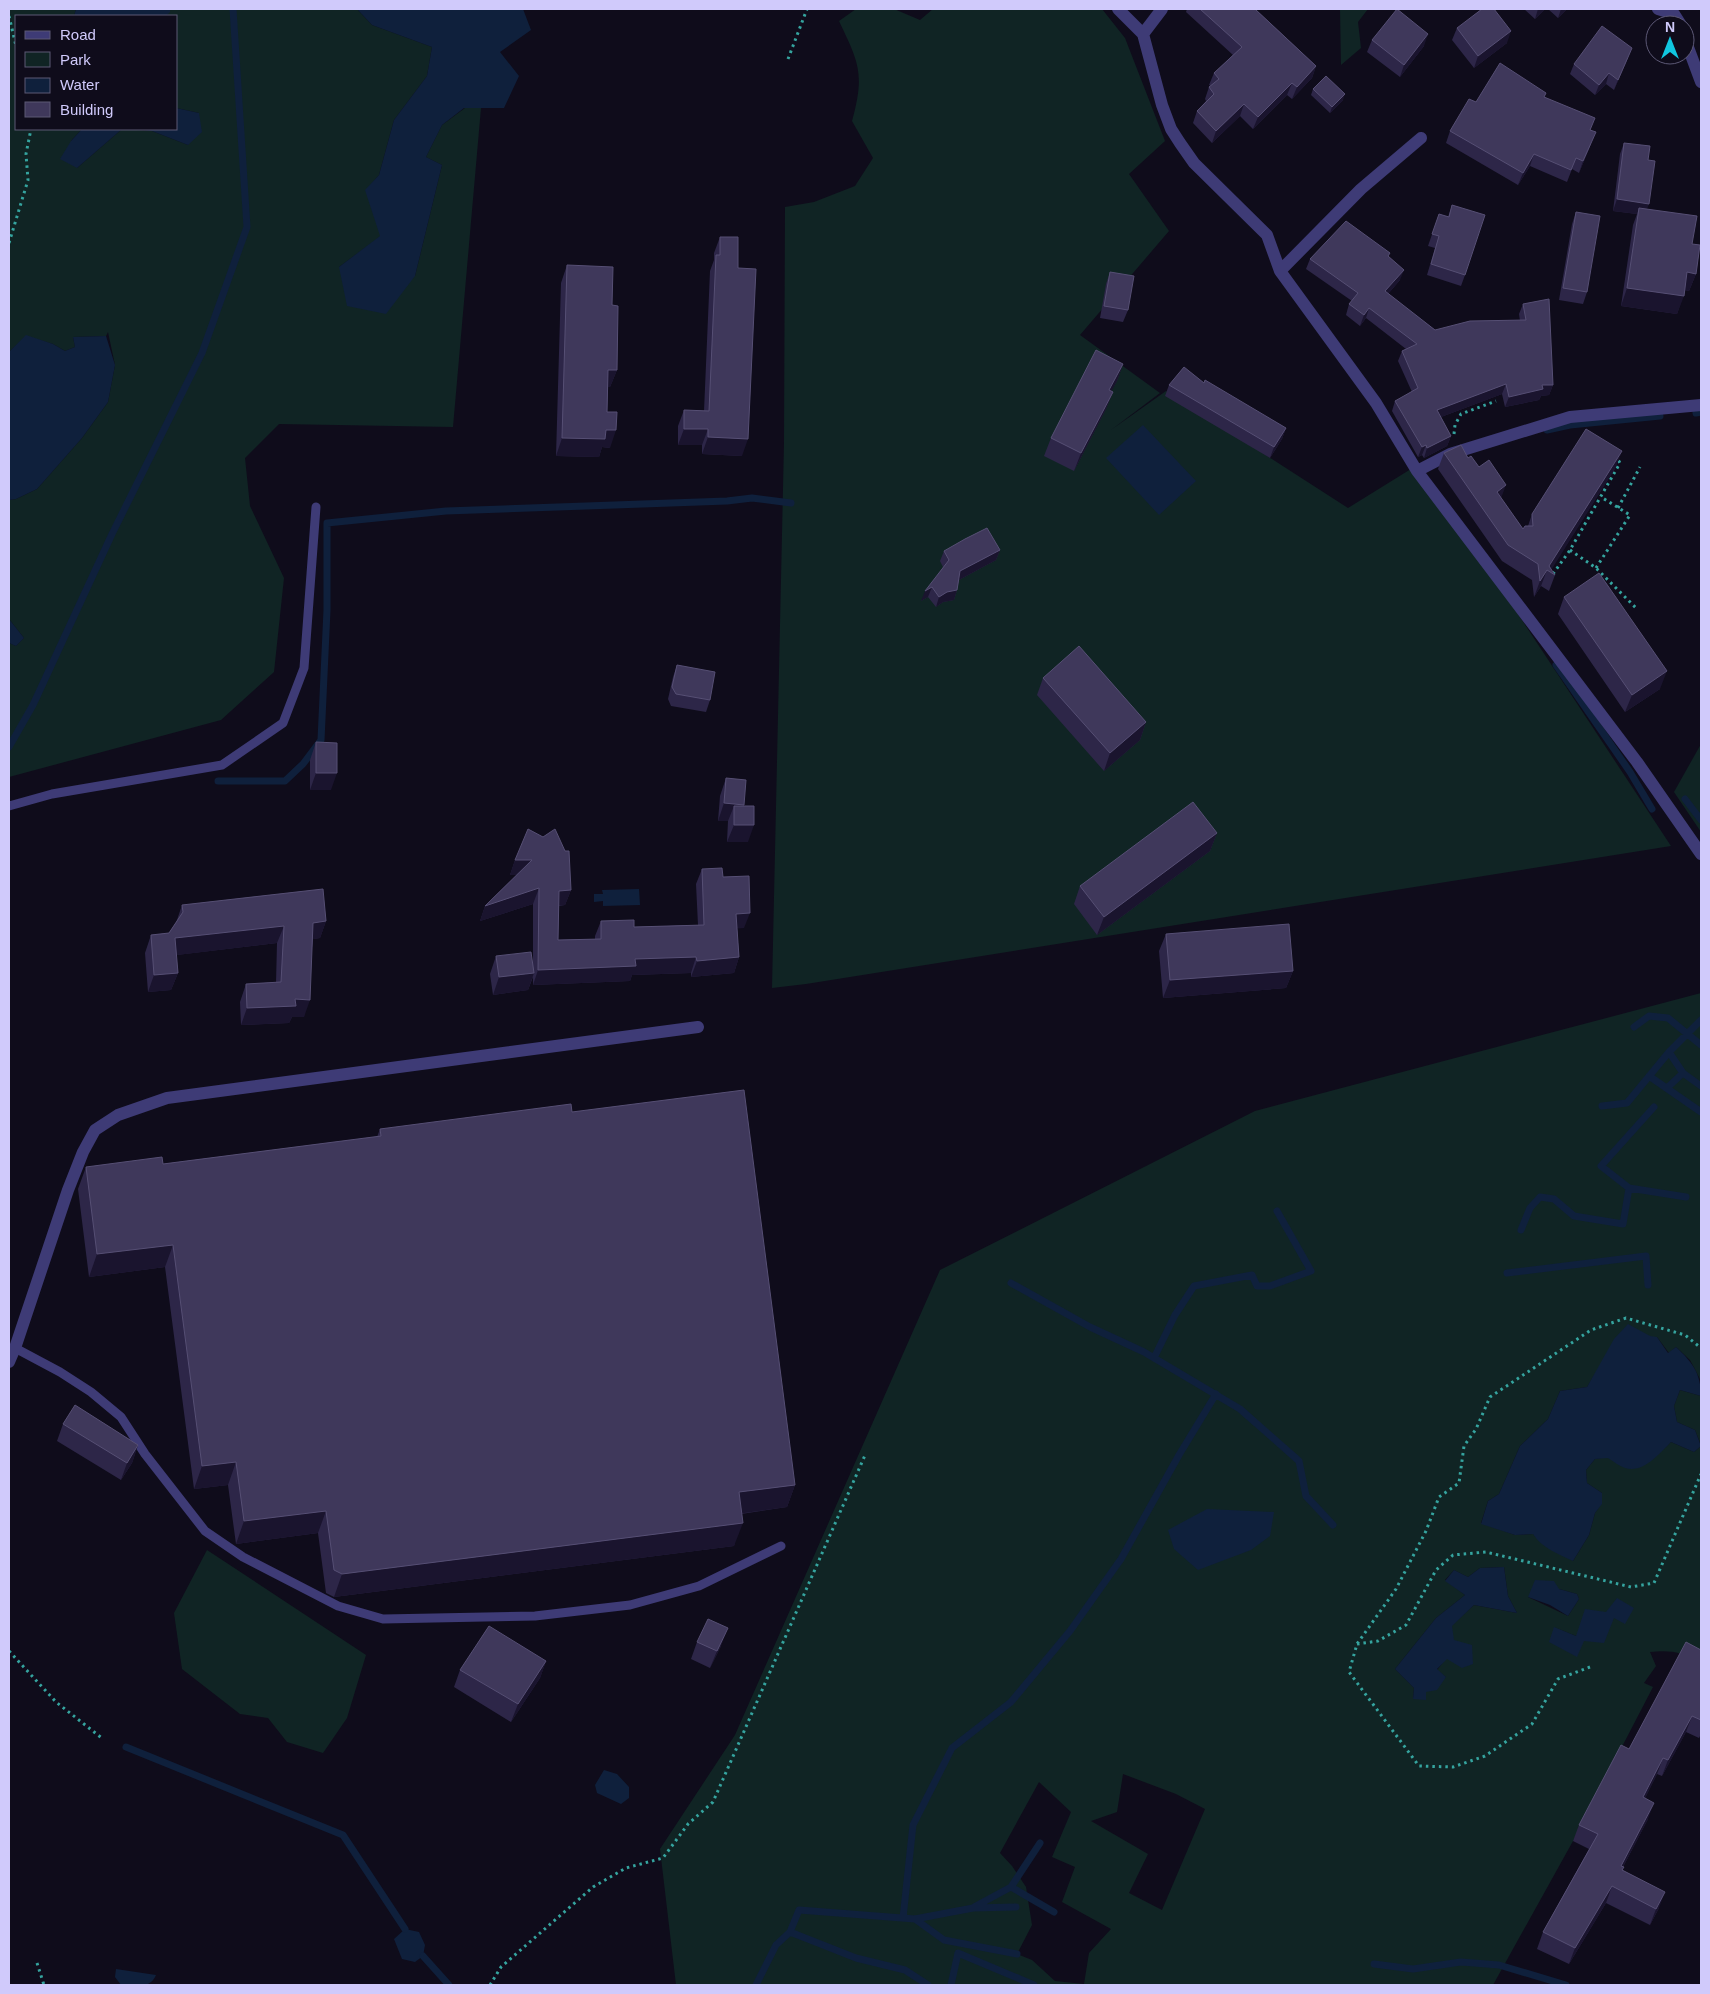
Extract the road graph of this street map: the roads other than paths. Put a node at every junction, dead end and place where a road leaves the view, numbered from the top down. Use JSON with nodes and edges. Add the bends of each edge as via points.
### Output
{"nodes":[{"id":1,"x":1118,"y":9,"type":"edge"},
{"id":2,"x":1162,"y":9,"type":"edge"},
{"id":3,"x":1658,"y":9,"type":"edge"},
{"id":4,"x":1675,"y":15,"type":"edge"},
{"id":5,"x":1143,"y":34,"type":"junction"},
{"id":6,"x":1695,"y":65,"type":"edge"},
{"id":7,"x":1701,"y":82,"type":"edge"},
{"id":8,"x":1421,"y":138,"type":"dead end"},
{"id":9,"x":1280,"y":270,"type":"junction"},
{"id":10,"x":1701,"y":406,"type":"edge"},
{"id":11,"x":1417,"y":471,"type":"junction"},
{"id":12,"x":316,"y":508,"type":"dead end"},
{"id":13,"x":9,"y":806,"type":"edge"},
{"id":14,"x":1701,"y":854,"type":"edge"},
{"id":15,"x":698,"y":1027,"type":"dead end"},
{"id":16,"x":15,"y":1348,"type":"junction"},
{"id":17,"x":9,"y":1362,"type":"edge"},
{"id":18,"x":781,"y":1546,"type":"dead end"}],
"edges":[{"from":1,"to":5,"type":"street"},
{"from":2,"to":5,"type":"street"},
{"from":3,"to":4,"type":"street"},
{"from":5,"to":9,"type":"street","via":[[1171,129],[1194,163],[1267,235]]},
{"from":6,"to":7,"type":"street"},
{"from":8,"to":9,"type":"street","via":[[1361,189]]},
{"from":9,"to":11,"type":"street","via":[[1376,403]]},
{"from":10,"to":11,"type":"street","via":[[1570,416],[1450,454]]},
{"from":11,"to":14,"type":"street","via":[[1637,762]]},
{"from":12,"to":13,"type":"lane","via":[[304,668],[283,723],[222,765],[52,794]]},
{"from":15,"to":16,"type":"street","via":[[167,1098],[118,1115],[95,1130],[83,1152]]},
{"from":16,"to":17,"type":"street"},
{"from":16,"to":18,"type":"lane","via":[[91,1392],[121,1416],[145,1454],[205,1531],[244,1557],[338,1606],[382,1619],[535,1616],[630,1605],[700,1586]]}]}
